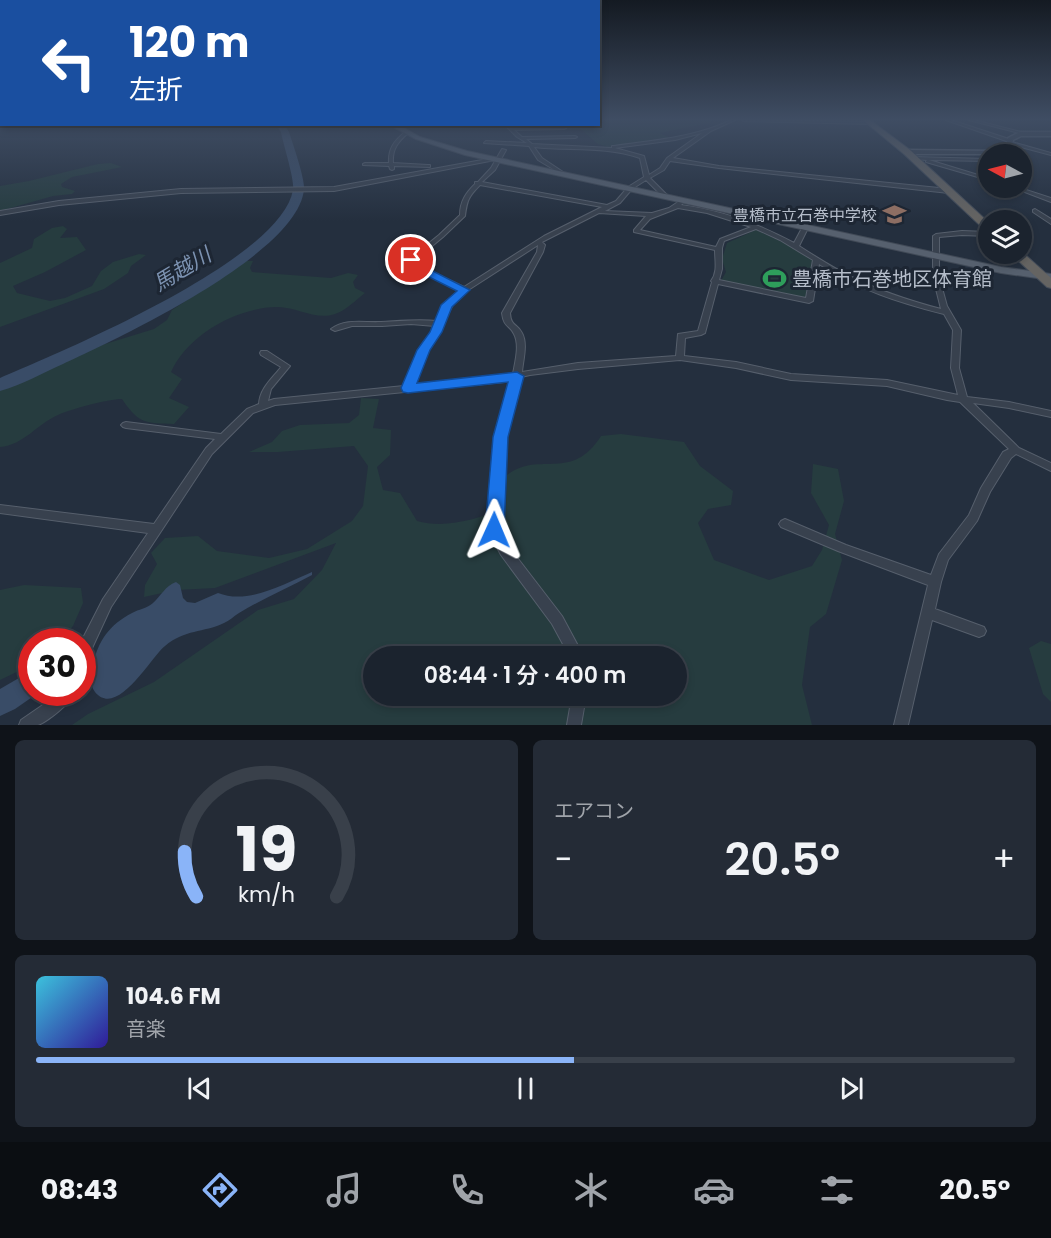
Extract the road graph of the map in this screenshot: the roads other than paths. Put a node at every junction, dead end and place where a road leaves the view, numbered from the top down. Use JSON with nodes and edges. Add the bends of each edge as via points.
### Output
{"nodes":[{"id":1,"x":391,"y":154,"type":"edge"},
{"id":2,"x":470,"y":154,"type":"edge"},
{"id":3,"x":501,"y":154,"type":"edge"},
{"id":4,"x":535,"y":154,"type":"edge"},
{"id":5,"x":631,"y":154,"type":"edge"},
{"id":6,"x":676,"y":154,"type":"edge"},
{"id":7,"x":910,"y":154,"type":"edge"},
{"id":8,"x":913,"y":156,"type":"junction"},
{"id":9,"x":978,"y":156,"type":"edge"},
{"id":10,"x":978,"y":156,"type":"edge"},
{"id":11,"x":669,"y":159,"type":"junction"},
{"id":12,"x":496,"y":160,"type":"junction"},
{"id":13,"x":366,"y":165,"type":"dead end"},
{"id":14,"x":391,"y":165,"type":"junction"},
{"id":15,"x":444,"y":167,"type":"junction"},
{"id":16,"x":560,"y":173,"type":"junction"},
{"id":17,"x":978,"y":175,"type":"edge"},
{"id":18,"x":398,"y":176,"type":"junction"},
{"id":19,"x":647,"y":178,"type":"junction"},
{"id":20,"x":477,"y":183,"type":"junction"},
{"id":21,"x":630,"y":189,"type":"junction"},
{"id":22,"x":950,"y":191,"type":"junction"},
{"id":23,"x":1032,"y":193,"type":"edge"},
{"id":24,"x":665,"y":196,"type":"junction"},
{"id":25,"x":1051,"y":200,"type":"edge"},
{"id":26,"x":681,"y":203,"type":"junction"},
{"id":27,"x":609,"y":208,"type":"junction"},
{"id":28,"x":1035,"y":211,"type":"dead end"},
{"id":29,"x":600,"y":212,"type":"junction"},
{"id":30,"x":810,"y":212,"type":"dead end"},
{"id":31,"x":0,"y":213,"type":"edge"},
{"id":32,"x":652,"y":215,"type":"junction"},
{"id":33,"x":978,"y":218,"type":"edge"},
{"id":34,"x":1051,"y":222,"type":"edge"},
{"id":35,"x":804,"y":226,"type":"junction"},
{"id":36,"x":754,"y":228,"type":"junction"},
{"id":37,"x":978,"y":234,"type":"edge"},
{"id":38,"x":539,"y":242,"type":"junction"},
{"id":39,"x":793,"y":245,"type":"junction"},
{"id":40,"x":719,"y":249,"type":"junction"},
{"id":41,"x":937,"y":257,"type":"junction"},
{"id":42,"x":816,"y":261,"type":"junction"},
{"id":43,"x":1029,"y":264,"type":"edge"},
{"id":44,"x":1048,"y":279,"type":"edge"},
{"id":45,"x":714,"y":281,"type":"junction"},
{"id":46,"x":465,"y":290,"type":"junction"},
{"id":47,"x":945,"y":312,"type":"junction"},
{"id":48,"x":440,"y":324,"type":"junction"},
{"id":49,"x":334,"y":329,"type":"dead end"},
{"id":50,"x":264,"y":353,"type":"dead end"},
{"id":51,"x":680,"y":358,"type":"junction"},
{"id":52,"x":517,"y":376,"type":"junction"},
{"id":53,"x":408,"y":388,"type":"junction"},
{"id":54,"x":963,"y":399,"type":"junction"},
{"id":55,"x":263,"y":405,"type":"junction"},
{"id":56,"x":1051,"y":414,"type":"edge"},
{"id":57,"x":126,"y":425,"type":"dead end"},
{"id":58,"x":222,"y":437,"type":"junction"},
{"id":59,"x":1016,"y":450,"type":"junction"},
{"id":60,"x":1051,"y":467,"type":"edge"},
{"id":61,"x":0,"y":509,"type":"edge"},
{"id":62,"x":785,"y":524,"type":"dead end"},
{"id":63,"x":155,"y":529,"type":"junction"},
{"id":64,"x":935,"y":582,"type":"junction"},
{"id":65,"x":928,"y":613,"type":"junction"},
{"id":66,"x":95,"y":628,"type":"edge"},
{"id":67,"x":979,"y":631,"type":"dead end"},
{"id":68,"x":571,"y":646,"type":"edge"},
{"id":69,"x":54,"y":706,"type":"edge"},
{"id":70,"x":577,"y":706,"type":"edge"},
{"id":71,"x":26,"y":725,"type":"edge"},
{"id":72,"x":574,"y":725,"type":"edge"},
{"id":73,"x":901,"y":725,"type":"edge"}],
"edges":[{"from":1,"to":14,"type":"street"},
{"from":2,"to":12,"type":"main road"},
{"from":3,"to":12,"type":"street"},
{"from":4,"to":16,"type":"street"},
{"from":5,"to":19,"type":"street","via":[[642,157]]},
{"from":6,"to":11,"type":"street"},
{"from":7,"to":8,"type":"highway"},
{"from":8,"to":9,"type":"street"},
{"from":8,"to":10,"type":"street"},
{"from":8,"to":17,"type":"street"},
{"from":8,"to":22,"type":"highway"},
{"from":11,"to":19,"type":"street"},
{"from":11,"to":22,"type":"street"},
{"from":12,"to":15,"type":"street"},
{"from":12,"to":16,"type":"main road"},
{"from":12,"to":20,"type":"street","via":[[493,169]]},
{"from":13,"to":14,"type":"street"},
{"from":14,"to":15,"type":"street"},
{"from":14,"to":18,"type":"street"},
{"from":15,"to":18,"type":"street"},
{"from":16,"to":21,"type":"main road"},
{"from":18,"to":31,"type":"street","via":[[334,189],[200,190],[59,203]]},
{"from":19,"to":21,"type":"street"},
{"from":19,"to":24,"type":"street"},
{"from":20,"to":27,"type":"street"},
{"from":20,"to":46,"type":"street","via":[[464,205],[463,215],[410,264]]},
{"from":21,"to":24,"type":"main road"},
{"from":21,"to":27,"type":"street"},
{"from":22,"to":33,"type":"highway"},
{"from":23,"to":25,"type":"street"},
{"from":24,"to":26,"type":"main road"},
{"from":26,"to":32,"type":"street"},
{"from":26,"to":35,"type":"main road"},
{"from":26,"to":36,"type":"street"},
{"from":27,"to":29,"type":"street"},
{"from":28,"to":34,"type":"street"},
{"from":29,"to":32,"type":"street"},
{"from":29,"to":38,"type":"street"},
{"from":30,"to":35,"type":"street"},
{"from":32,"to":40,"type":"street","via":[[636,231]]},
{"from":35,"to":39,"type":"street"},
{"from":35,"to":41,"type":"main road"},
{"from":36,"to":39,"type":"street"},
{"from":36,"to":40,"type":"street","via":[[722,240]]},
{"from":37,"to":41,"type":"street","via":[[936,237]]},
{"from":38,"to":46,"type":"street"},
{"from":38,"to":52,"type":"street","via":[[540,252],[506,318],[521,339]]},
{"from":39,"to":42,"type":"street"},
{"from":40,"to":45,"type":"street","via":[[719,270]]},
{"from":41,"to":44,"type":"main road"},
{"from":41,"to":47,"type":"street","via":[[934,264]]},
{"from":42,"to":45,"type":"street","via":[[809,301]]},
{"from":42,"to":47,"type":"street","via":[[869,288]]},
{"from":43,"to":44,"type":"highway"},
{"from":45,"to":51,"type":"street","via":[[701,333],[681,336]]},
{"from":46,"to":48,"type":"street","via":[[447,305]]},
{"from":47,"to":54,"type":"street","via":[[958,335],[955,368]]},
{"from":48,"to":49,"type":"street","via":[[346,323]]},
{"from":48,"to":53,"type":"street","via":[[423,350]]},
{"from":50,"to":55,"type":"street","via":[[286,366],[266,390]]},
{"from":51,"to":52,"type":"street","via":[[578,366]]},
{"from":51,"to":54,"type":"street","via":[[791,377],[887,383]]},
{"from":52,"to":53,"type":"street"},
{"from":52,"to":68,"type":"street","via":[[501,437],[494,530]]},
{"from":53,"to":55,"type":"street"},
{"from":54,"to":56,"type":"street"},
{"from":54,"to":59,"type":"street"},
{"from":55,"to":58,"type":"street","via":[[250,411]]},
{"from":57,"to":58,"type":"street"},
{"from":58,"to":63,"type":"street"},
{"from":59,"to":60,"type":"street"},
{"from":59,"to":64,"type":"street","via":[[1007,455],[972,518],[943,558]]},
{"from":61,"to":63,"type":"street"},
{"from":62,"to":64,"type":"street"},
{"from":63,"to":66,"type":"street"},
{"from":64,"to":65,"type":"street"},
{"from":65,"to":67,"type":"street"},
{"from":65,"to":73,"type":"street"},
{"from":69,"to":71,"type":"street"},
{"from":70,"to":72,"type":"street"}]}
